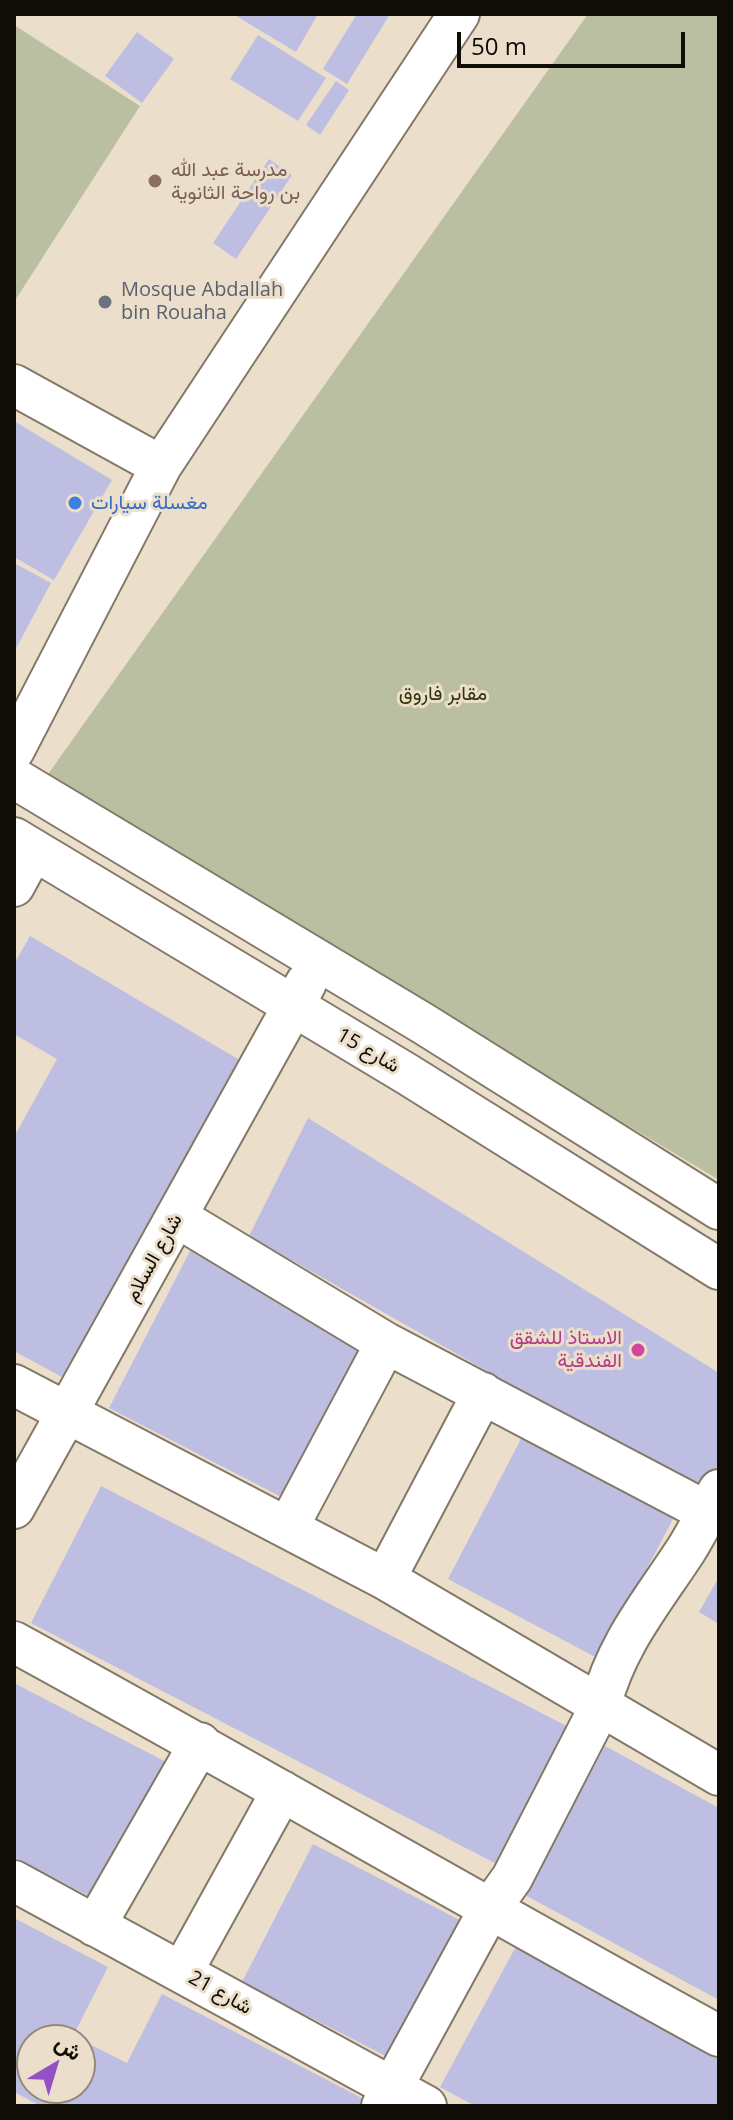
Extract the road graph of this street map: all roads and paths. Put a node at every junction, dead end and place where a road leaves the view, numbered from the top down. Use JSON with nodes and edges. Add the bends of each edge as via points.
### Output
{"nodes":[{"id":1,"x":459,"y":14,"type":"edge"},
{"id":2,"x":14,"y":385,"type":"edge"},
{"id":3,"x":161,"y":466,"type":"junction"},
{"id":4,"x":32,"y":712,"type":"junction"},
{"id":5,"x":14,"y":750,"type":"edge"},
{"id":6,"x":14,"y":778,"type":"edge"},
{"id":7,"x":88,"y":823,"type":"junction"},
{"id":8,"x":24,"y":844,"type":"edge"},
{"id":9,"x":14,"y":886,"type":"edge"},
{"id":10,"x":316,"y":958,"type":"junction"},
{"id":11,"x":294,"y":1008,"type":"junction"},
{"id":12,"x":719,"y":1209,"type":"edge"},
{"id":13,"x":177,"y":1217,"type":"junction"},
{"id":14,"x":719,"y":1269,"type":"edge"},
{"id":15,"x":386,"y":1343,"type":"junction"},
{"id":16,"x":14,"y":1385,"type":"edge"},
{"id":17,"x":483,"y":1393,"type":"junction"},
{"id":18,"x":67,"y":1413,"type":"junction"},
{"id":19,"x":713,"y":1501,"type":"edge"},
{"id":20,"x":14,"y":1508,"type":"edge"},
{"id":21,"x":288,"y":1527,"type":"junction"},
{"id":22,"x":385,"y":1579,"type":"junction"},
{"id":23,"x":14,"y":1642,"type":"edge"},
{"id":24,"x":600,"y":1707,"type":"junction"},
{"id":25,"x":200,"y":1743,"type":"junction"},
{"id":26,"x":719,"y":1775,"type":"edge"},
{"id":27,"x":282,"y":1791,"type":"junction"},
{"id":28,"x":14,"y":1881,"type":"edge"},
{"id":29,"x":489,"y":1910,"type":"junction"},
{"id":30,"x":95,"y":1926,"type":"junction"},
{"id":31,"x":182,"y":1972,"type":"junction"},
{"id":32,"x":719,"y":2036,"type":"edge"},
{"id":33,"x":400,"y":2100,"type":"edge"}],
"edges":[{"from":1,"to":3,"type":"street"},
{"from":2,"to":3,"type":"street"},
{"from":3,"to":4,"type":"street"},
{"from":4,"to":5,"type":"street"},
{"from":4,"to":7,"type":"street","via":[[45,772],[59,795]]},
{"from":6,"to":7,"type":"street"},
{"from":7,"to":10,"type":"street"},
{"from":8,"to":9,"type":"street"},
{"from":8,"to":11,"type":"street","name":"شارع 15"},
{"from":10,"to":11,"type":"street","name":"شارع السلام"},
{"from":10,"to":12,"type":"street"},
{"from":11,"to":13,"type":"street","name":"شارع السلام"},
{"from":11,"to":14,"type":"street","name":"شارع 15"},
{"from":13,"to":15,"type":"street"},
{"from":13,"to":18,"type":"street","name":"شارع السلام"},
{"from":15,"to":17,"type":"street"},
{"from":15,"to":21,"type":"street"},
{"from":16,"to":18,"type":"street"},
{"from":17,"to":19,"type":"street"},
{"from":17,"to":22,"type":"street"},
{"from":18,"to":20,"type":"street","name":"شارع السلام"},
{"from":18,"to":21,"type":"street"},
{"from":19,"to":24,"type":"street","via":[[625,1643]]},
{"from":21,"to":22,"type":"street"},
{"from":22,"to":24,"type":"street"},
{"from":23,"to":25,"type":"street"},
{"from":24,"to":26,"type":"street"},
{"from":24,"to":29,"type":"street","via":[[512,1878]]},
{"from":25,"to":27,"type":"street"},
{"from":25,"to":30,"type":"street"},
{"from":27,"to":29,"type":"street"},
{"from":27,"to":31,"type":"street"},
{"from":28,"to":30,"type":"street","name":"شارع 21"},
{"from":29,"to":32,"type":"street"},
{"from":29,"to":33,"type":"street"},
{"from":30,"to":31,"type":"street","name":"شارع 21"},
{"from":31,"to":33,"type":"street","name":"شارع 21"}]}
